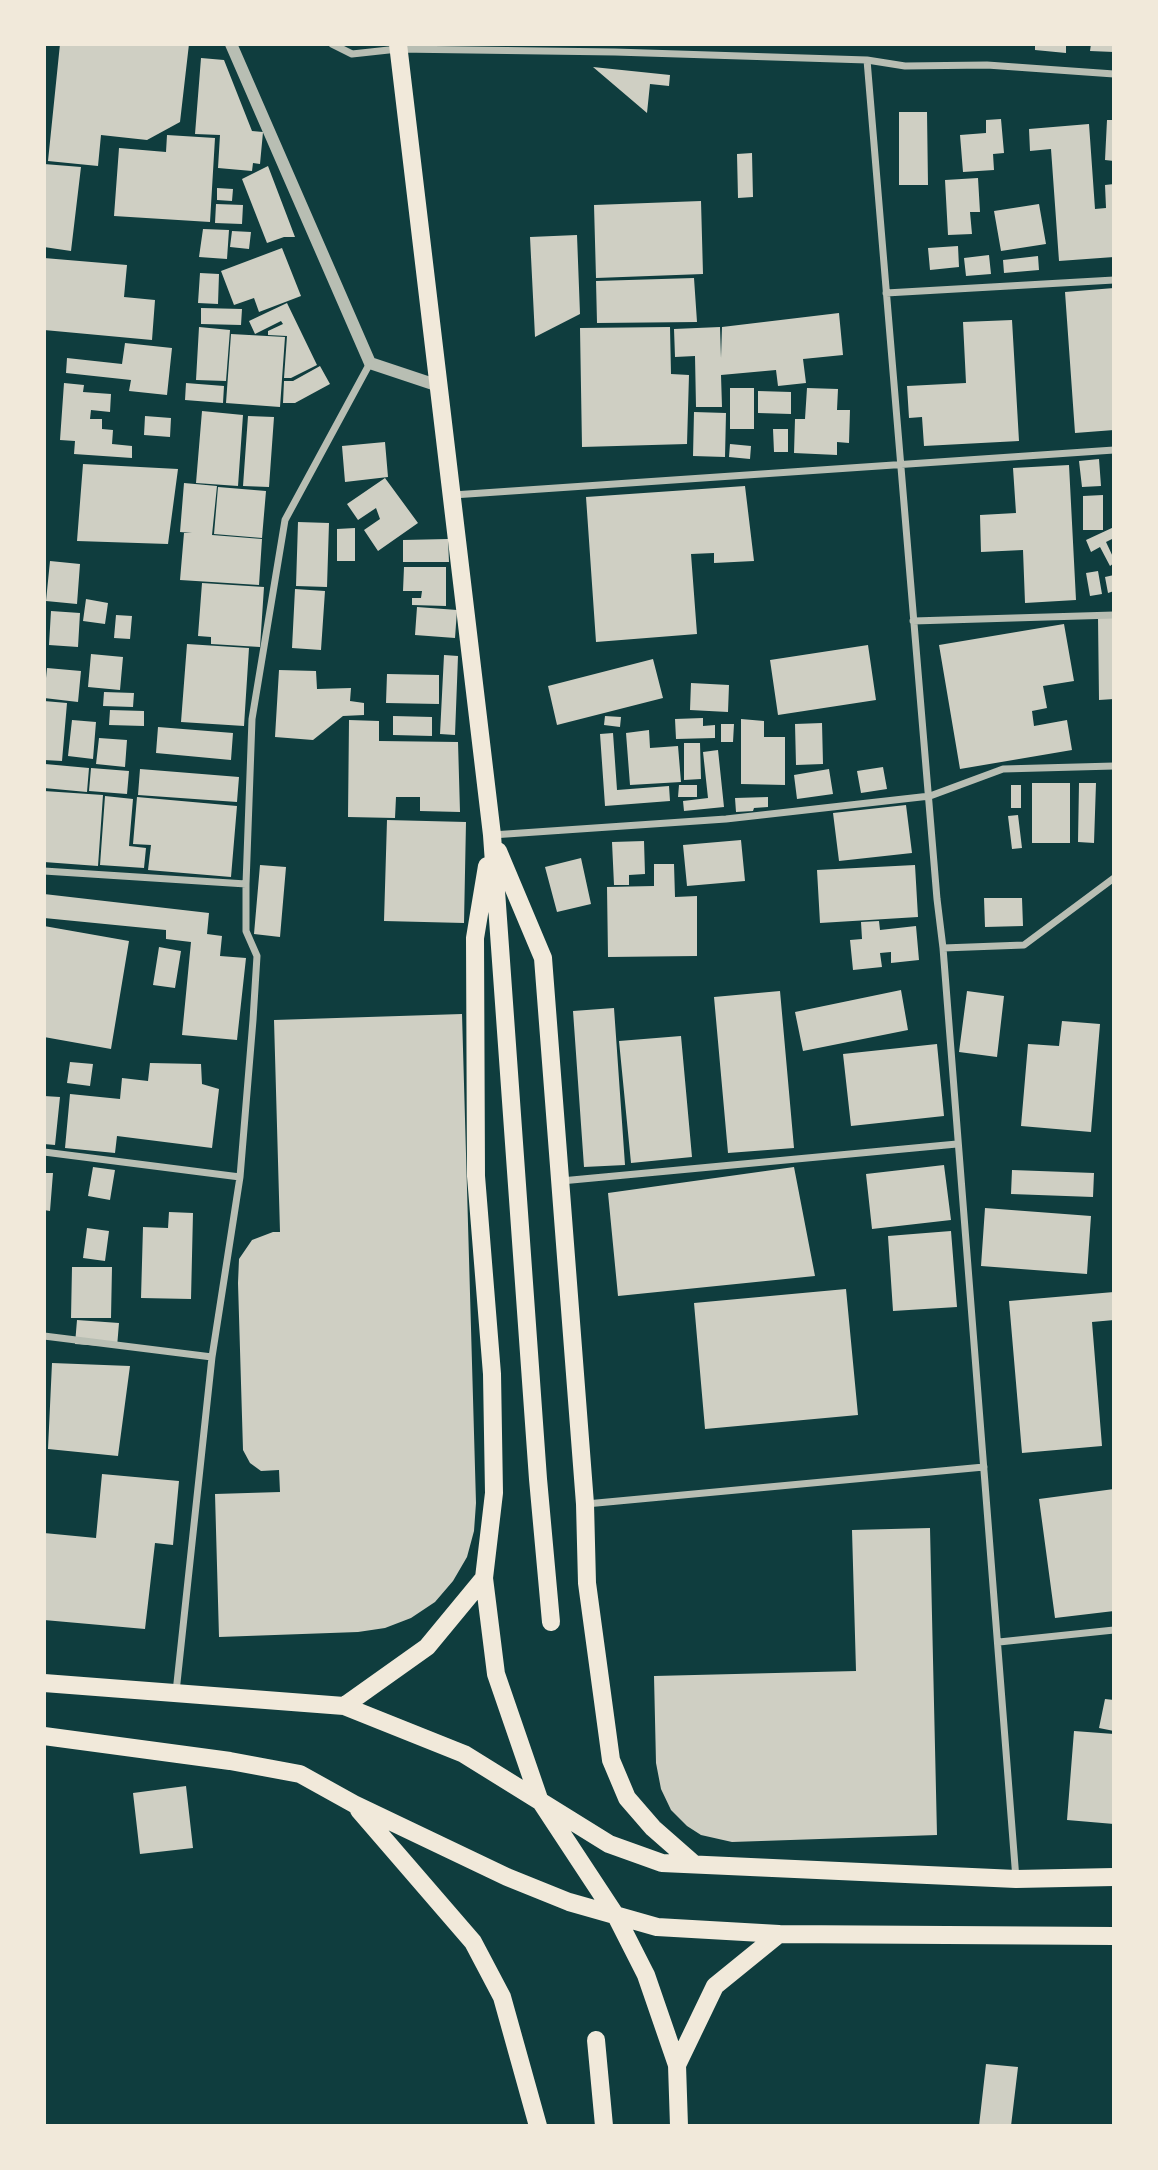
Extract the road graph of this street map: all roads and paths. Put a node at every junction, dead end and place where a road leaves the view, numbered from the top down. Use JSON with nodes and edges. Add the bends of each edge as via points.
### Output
{"nodes":[{"id":1,"x":232,"y":44,"type":"edge"},
{"id":2,"x":332,"y":44,"type":"edge"},
{"id":3,"x":398,"y":47,"type":"edge"},
{"id":4,"x":615,"y":48,"type":"edge"},
{"id":5,"x":867,"y":60,"type":"junction"},
{"id":6,"x":1114,"y":74,"type":"edge"},
{"id":7,"x":1114,"y":280,"type":"edge"},
{"id":8,"x":886,"y":293,"type":"junction"},
{"id":9,"x":370,"y":363,"type":"junction"},
{"id":10,"x":439,"y":387,"type":"junction"},
{"id":11,"x":1114,"y":450,"type":"edge"},
{"id":12,"x":900,"y":464,"type":"junction"},
{"id":13,"x":452,"y":495,"type":"junction"},
{"id":14,"x":1114,"y":615,"type":"edge"},
{"id":15,"x":913,"y":621,"type":"junction"},
{"id":16,"x":1114,"y":766,"type":"edge"},
{"id":17,"x":930,"y":796,"type":"junction"},
{"id":18,"x":492,"y":835,"type":"junction"},
{"id":19,"x":44,"y":870,"type":"edge"},
{"id":20,"x":1114,"y":878,"type":"edge"},
{"id":21,"x":246,"y":884,"type":"junction"},
{"id":22,"x":943,"y":948,"type":"junction"},
{"id":23,"x":957,"y":1144,"type":"junction"},
{"id":24,"x":44,"y":1152,"type":"edge"},
{"id":25,"x":240,"y":1177,"type":"junction"},
{"id":26,"x":560,"y":1181,"type":"junction"},
{"id":27,"x":44,"y":1336,"type":"edge"},
{"id":28,"x":212,"y":1357,"type":"junction"},
{"id":29,"x":985,"y":1466,"type":"junction"},
{"id":30,"x":585,"y":1504,"type":"junction"},
{"id":31,"x":484,"y":1578,"type":"junction"},
{"id":32,"x":551,"y":1622,"type":"dead end"},
{"id":33,"x":1114,"y":1630,"type":"edge"},
{"id":34,"x":999,"y":1642,"type":"junction"},
{"id":35,"x":44,"y":1684,"type":"edge"},
{"id":36,"x":176,"y":1693,"type":"junction"},
{"id":37,"x":344,"y":1706,"type":"junction"},
{"id":38,"x":44,"y":1736,"type":"edge"},
{"id":39,"x":539,"y":1799,"type":"junction"},
{"id":40,"x":354,"y":1804,"type":"junction"},
{"id":41,"x":694,"y":1864,"type":"junction"},
{"id":42,"x":1114,"y":1877,"type":"edge"},
{"id":43,"x":1016,"y":1879,"type":"junction"},
{"id":44,"x":616,"y":1916,"type":"junction"},
{"id":45,"x":779,"y":1934,"type":"junction"},
{"id":46,"x":1114,"y":1936,"type":"edge"},
{"id":47,"x":596,"y":2040,"type":"dead end"},
{"id":48,"x":677,"y":2065,"type":"junction"},
{"id":49,"x":538,"y":2126,"type":"edge"},
{"id":50,"x":604,"y":2126,"type":"edge"},
{"id":51,"x":679,"y":2126,"type":"edge"}],
"edges":[{"from":1,"to":9,"type":"street"},
{"from":2,"to":3,"type":"street","via":[[352,54]]},
{"from":3,"to":4,"type":"street"},
{"from":3,"to":10,"type":"main road"},
{"from":4,"to":5,"type":"street"},
{"from":5,"to":6,"type":"street","via":[[905,66],[987,65]]},
{"from":5,"to":8,"type":"street"},
{"from":7,"to":8,"type":"street"},
{"from":8,"to":12,"type":"street"},
{"from":9,"to":10,"type":"street"},
{"from":9,"to":21,"type":"street","via":[[285,520],[252,719]]},
{"from":10,"to":13,"type":"main road"},
{"from":11,"to":12,"type":"street"},
{"from":12,"to":13,"type":"street"},
{"from":12,"to":15,"type":"street"},
{"from":13,"to":18,"type":"main road"},
{"from":14,"to":15,"type":"street"},
{"from":15,"to":17,"type":"street"},
{"from":16,"to":17,"type":"street","via":[[1003,769]]},
{"from":17,"to":18,"type":"street","via":[[726,819]]},
{"from":17,"to":22,"type":"street"},
{"from":18,"to":26,"type":"main road","via":[[543,958]]},
{"from":18,"to":31,"type":"main road","via":[[475,938],[476,1175],[492,1374],[494,1493]]},
{"from":18,"to":32,"type":"main road"},
{"from":19,"to":21,"type":"street"},
{"from":20,"to":22,"type":"street","via":[[1024,945]]},
{"from":21,"to":25,"type":"street","via":[[246,931],[257,956]]},
{"from":22,"to":23,"type":"street"},
{"from":23,"to":26,"type":"street"},
{"from":23,"to":29,"type":"street"},
{"from":24,"to":25,"type":"street"},
{"from":25,"to":28,"type":"street"},
{"from":26,"to":30,"type":"main road"},
{"from":27,"to":28,"type":"street"},
{"from":28,"to":36,"type":"street"},
{"from":29,"to":30,"type":"street"},
{"from":29,"to":34,"type":"street"},
{"from":30,"to":41,"type":"main road","via":[[587,1583],[611,1760],[626,1798]]},
{"from":31,"to":37,"type":"main road","via":[[427,1647]]},
{"from":31,"to":39,"type":"main road","via":[[496,1674]]},
{"from":33,"to":34,"type":"street"},
{"from":34,"to":43,"type":"street"},
{"from":35,"to":36,"type":"main road"},
{"from":36,"to":37,"type":"main road"},
{"from":37,"to":39,"type":"main road","via":[[464,1754]]},
{"from":38,"to":40,"type":"main road","via":[[300,1774]]},
{"from":39,"to":41,"type":"main road","via":[[609,1844],[662,1863]]},
{"from":39,"to":44,"type":"main road"},
{"from":40,"to":44,"type":"main road","via":[[459,1855],[569,1902]]},
{"from":40,"to":49,"type":"main road","via":[[473,1942],[502,1997]]},
{"from":41,"to":43,"type":"main road"},
{"from":42,"to":43,"type":"main road"},
{"from":44,"to":45,"type":"main road","via":[[657,1927]]},
{"from":44,"to":48,"type":"main road","via":[[646,1975]]},
{"from":45,"to":46,"type":"main road"},
{"from":45,"to":48,"type":"main road","via":[[715,1986]]},
{"from":47,"to":50,"type":"main road"},
{"from":48,"to":51,"type":"main road"}]}
